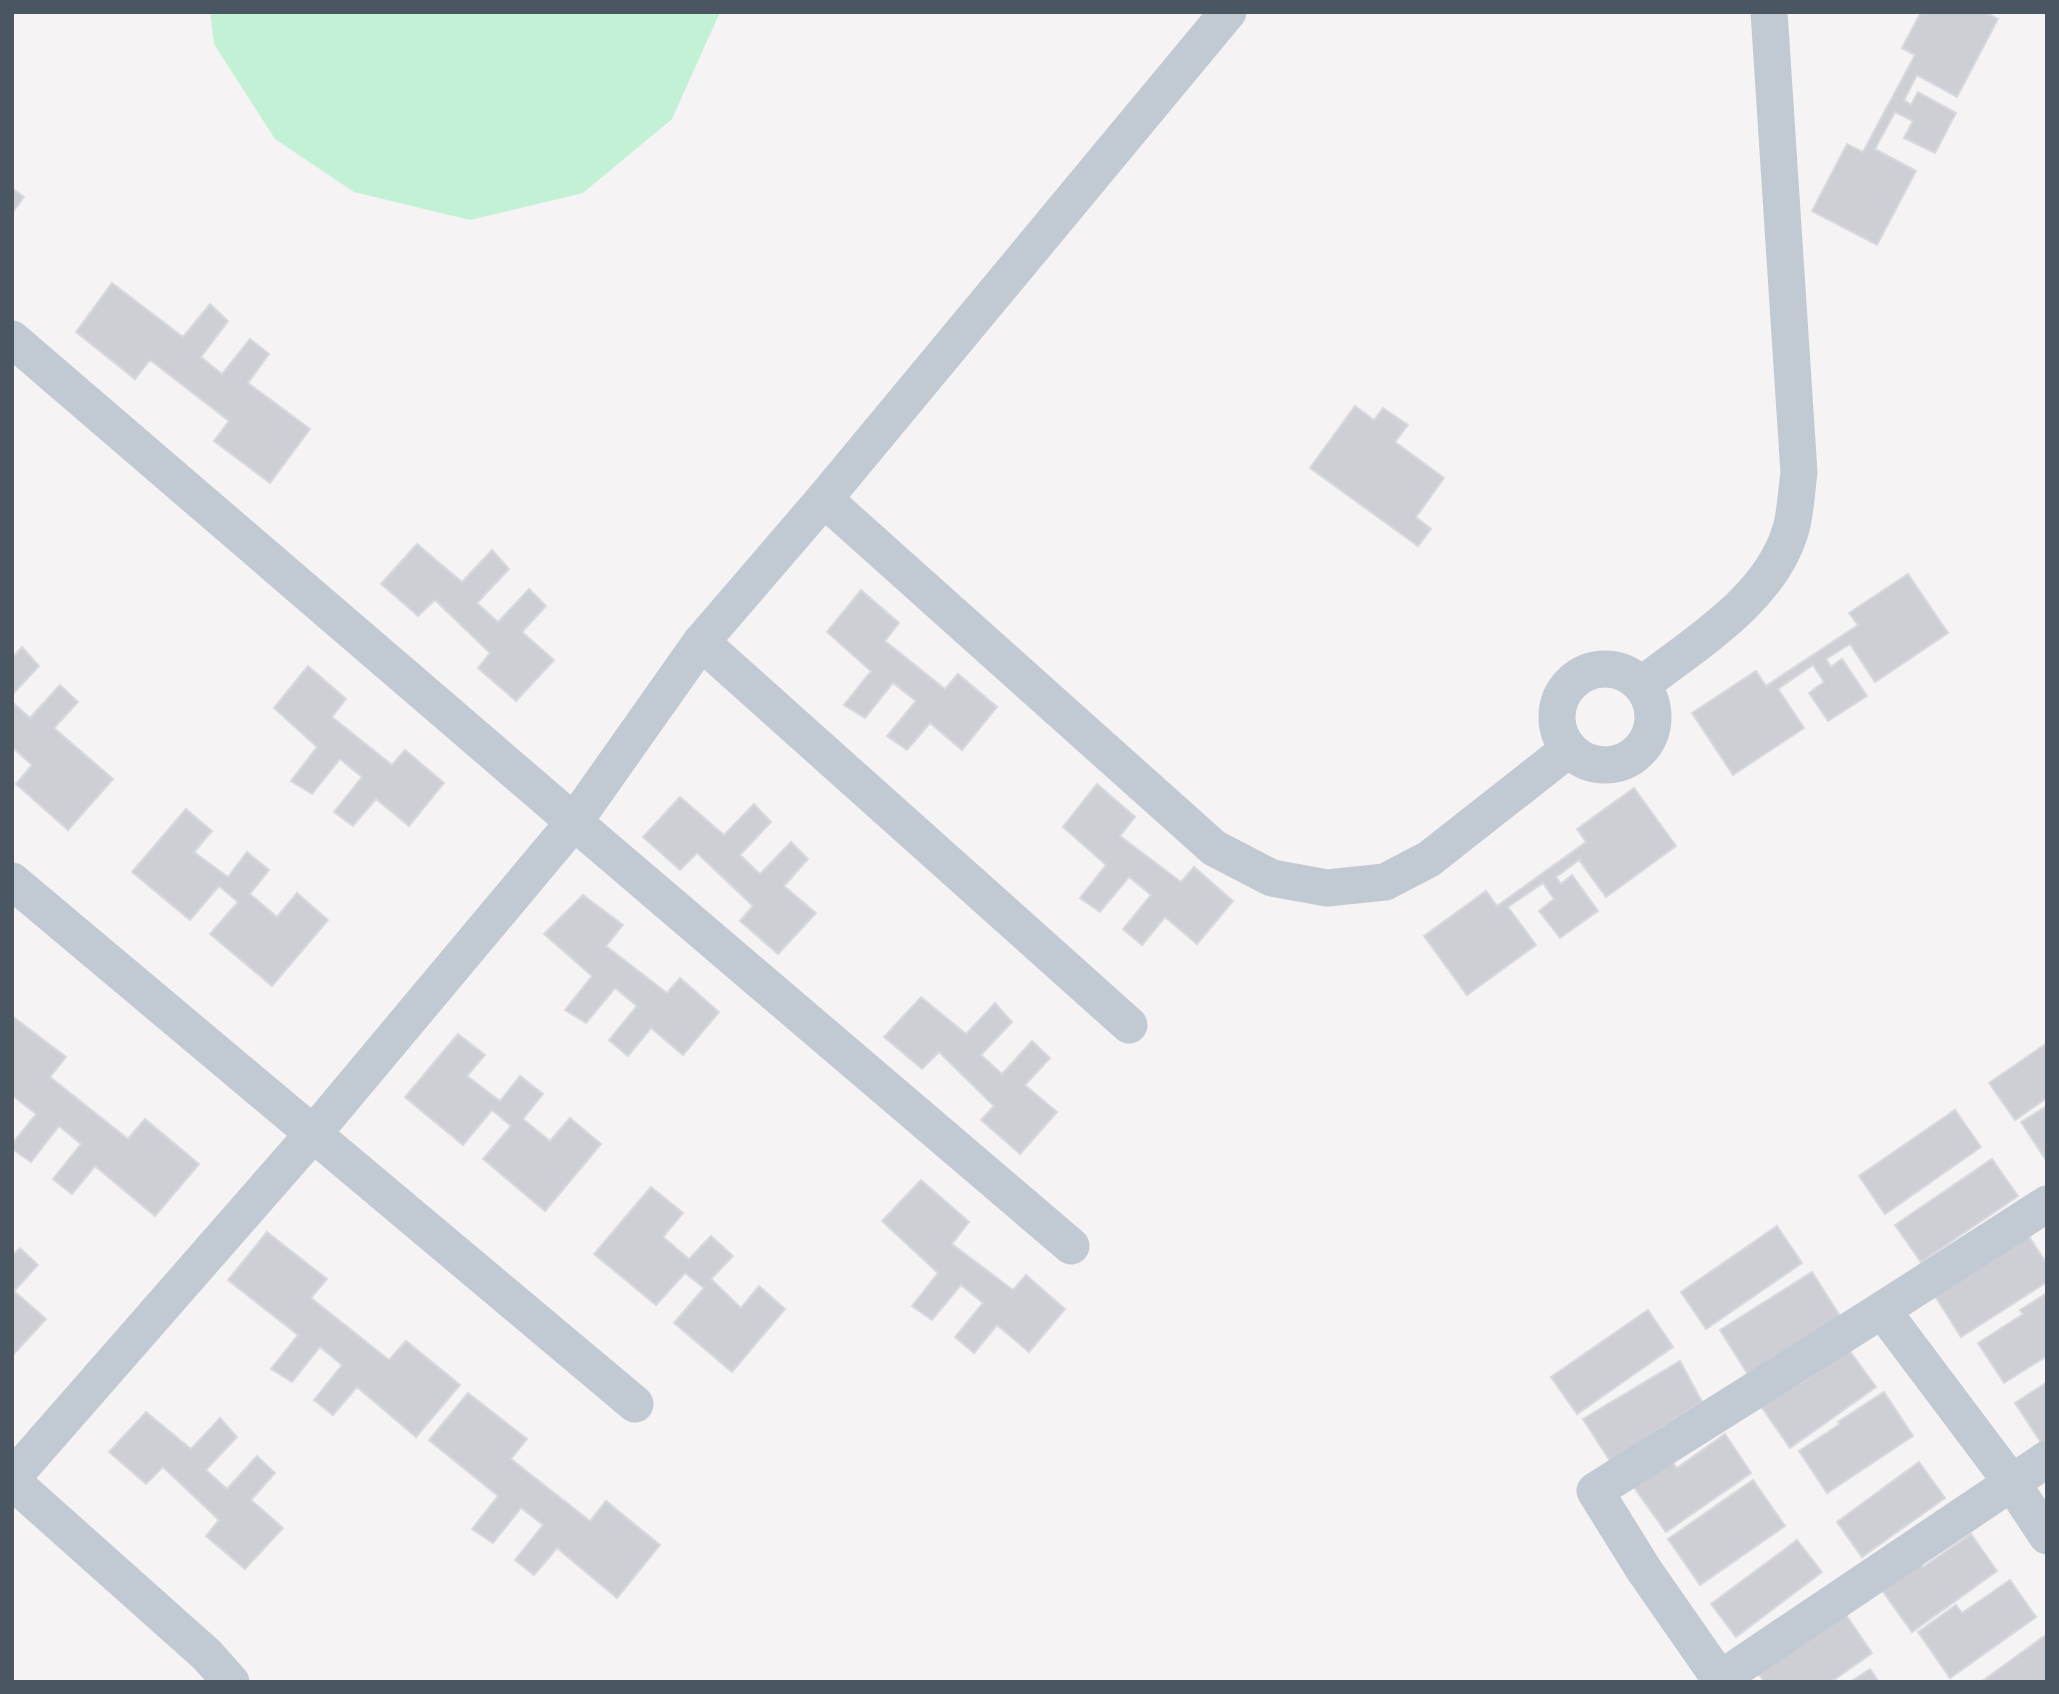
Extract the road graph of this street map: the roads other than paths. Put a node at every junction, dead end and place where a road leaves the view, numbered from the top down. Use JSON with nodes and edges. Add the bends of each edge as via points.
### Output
{"nodes":[{"id":1,"x":1228,"y":12,"type":"edge"},
{"id":2,"x":1769,"y":12,"type":"edge"},
{"id":3,"x":12,"y":339,"type":"edge"},
{"id":4,"x":824,"y":499,"type":"junction"},
{"id":5,"x":701,"y":642,"type":"junction"},
{"id":6,"x":1642,"y":685,"type":"junction"},
{"id":7,"x":1569,"y":749,"type":"junction"},
{"id":8,"x":574,"y":822,"type":"junction"},
{"id":9,"x":12,"y":881,"type":"edge"},
{"id":10,"x":1129,"y":1025,"type":"dead end"},
{"id":11,"x":313,"y":1135,"type":"junction"},
{"id":12,"x":2047,"y":1204,"type":"edge"},
{"id":13,"x":1071,"y":1247,"type":"dead end"},
{"id":14,"x":1882,"y":1310,"type":"junction"},
{"id":15,"x":635,"y":1404,"type":"dead end"},
{"id":16,"x":2047,"y":1459,"type":"edge"},
{"id":17,"x":12,"y":1479,"type":"edge"},
{"id":18,"x":2012,"y":1483,"type":"junction"},
{"id":19,"x":2047,"y":1536,"type":"edge"},
{"id":20,"x":1721,"y":1680,"type":"edge"},
{"id":21,"x":231,"y":1682,"type":"edge"}],
"edges":[{"from":1,"to":4,"type":"street"},
{"from":2,"to":6,"type":"street","via":[[1799,473],[1790,532],[1771,574],[1740,608]]},
{"from":3,"to":8,"type":"street"},
{"from":4,"to":5,"type":"street"},
{"from":4,"to":7,"type":"street","via":[[1214,848],[1272,878],[1327,888],[1385,882],[1429,859]]},
{"from":5,"to":8,"type":"street"},
{"from":5,"to":10,"type":"street"},
{"from":6,"to":7,"type":"street","via":[[1654,716],[1644,747],[1631,758],[1598,765]]},
{"from":6,"to":7,"type":"street","via":[[1629,674],[1612,669],[1580,675],[1559,701],[1560,734]]},
{"from":8,"to":11,"type":"street"},
{"from":8,"to":13,"type":"street"},
{"from":9,"to":11,"type":"street"},
{"from":11,"to":15,"type":"street"},
{"from":11,"to":17,"type":"street"},
{"from":12,"to":14,"type":"street"},
{"from":14,"to":18,"type":"street"},
{"from":14,"to":20,"type":"street","via":[[1595,1491]]},
{"from":16,"to":18,"type":"street"},
{"from":17,"to":21,"type":"street"},
{"from":18,"to":19,"type":"street"},
{"from":18,"to":20,"type":"street"}]}
